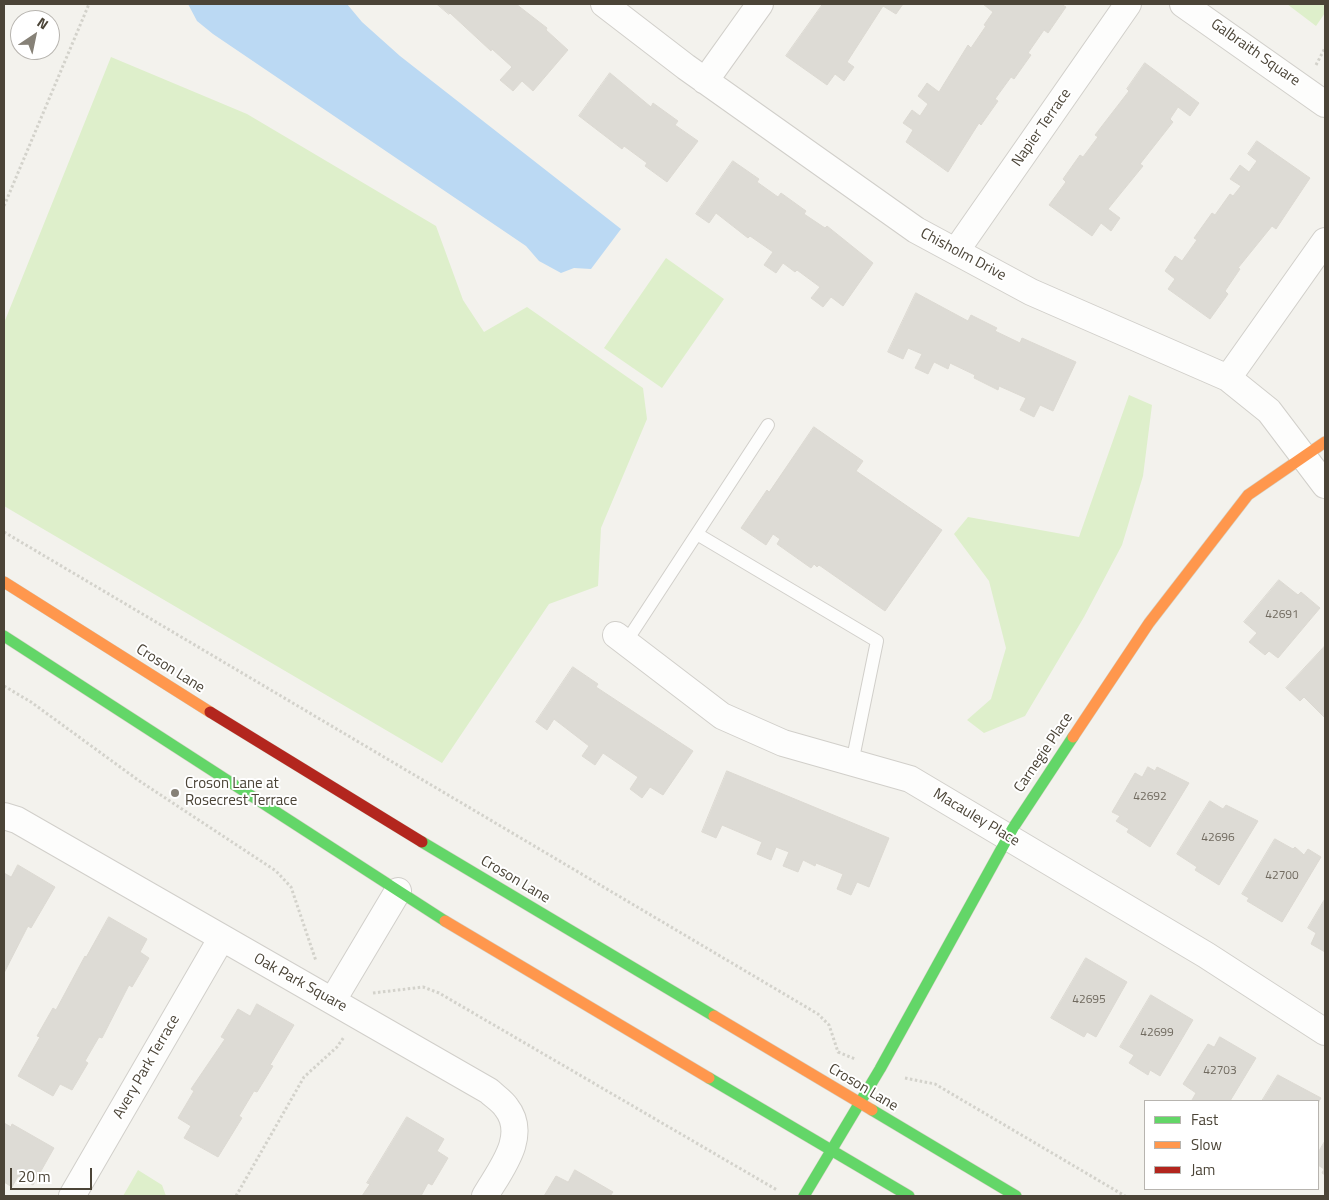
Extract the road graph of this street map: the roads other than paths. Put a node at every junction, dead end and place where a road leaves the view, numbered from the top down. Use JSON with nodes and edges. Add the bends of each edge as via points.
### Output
{"nodes":[{"id":1,"x":604,"y":4,"type":"edge"},
{"id":2,"x":760,"y":4,"type":"edge"},
{"id":3,"x":1128,"y":4,"type":"edge"},
{"id":4,"x":1183,"y":4,"type":"edge"},
{"id":5,"x":705,"y":81,"type":"junction"},
{"id":6,"x":1325,"y":104,"type":"edge"},
{"id":7,"x":1325,"y":241,"type":"edge"},
{"id":8,"x":956,"y":251,"type":"junction"},
{"id":9,"x":1228,"y":378,"type":"junction"},
{"id":10,"x":768,"y":425,"type":"dead end"},
{"id":11,"x":1325,"y":442,"type":"edge"},
{"id":12,"x":1304,"y":457,"type":"junction"},
{"id":13,"x":1325,"y":484,"type":"edge"},
{"id":14,"x":697,"y":534,"type":"junction"},
{"id":15,"x":4,"y":582,"type":"edge"},
{"id":16,"x":4,"y":636,"type":"edge"},
{"id":17,"x":621,"y":639,"type":"joint"},
{"id":18,"x":852,"y":762,"type":"junction"},
{"id":19,"x":4,"y":816,"type":"edge"},
{"id":20,"x":1007,"y":837,"type":"junction"},
{"id":21,"x":398,"y":891,"type":"junction"},
{"id":22,"x":221,"y":938,"type":"junction"},
{"id":23,"x":333,"y":1000,"type":"junction"},
{"id":24,"x":1325,"y":1032,"type":"edge"},
{"id":25,"x":860,"y":1104,"type":"junction"},
{"id":26,"x":831,"y":1150,"type":"junction"},
{"id":27,"x":72,"y":1196,"type":"edge"},
{"id":28,"x":485,"y":1196,"type":"edge"},
{"id":29,"x":804,"y":1196,"type":"edge"},
{"id":30,"x":909,"y":1196,"type":"edge"},
{"id":31,"x":1016,"y":1196,"type":"edge"}],
"edges":[{"from":1,"to":5,"type":"street","name":"Chisholm Drive"},
{"from":2,"to":5,"type":"street"},
{"from":3,"to":8,"type":"street","name":"Napier Terrace"},
{"from":4,"to":6,"type":"street","name":"Galbraith Square"},
{"from":5,"to":8,"type":"street","name":"Chisholm Drive","via":[[916,230]]},
{"from":7,"to":9,"type":"street"},
{"from":8,"to":9,"type":"street","name":"Chisholm Drive","via":[[1032,292]]},
{"from":9,"to":12,"type":"street","name":"Chisholm Drive","via":[[1269,411]]},
{"from":10,"to":14,"type":"lane"},
{"from":11,"to":12,"type":"main road","name":"Carnegie Place"},
{"from":12,"to":13,"type":"street","name":"Chisholm Drive"},
{"from":12,"to":20,"type":"main road","name":"Carnegie Place","via":[[1248,495],[1236,510],[1149,623]]},
{"from":14,"to":17,"type":"lane"},
{"from":14,"to":18,"type":"lane","via":[[877,642]]},
{"from":15,"to":25,"type":"main road","name":"Croson Lane","via":[[315,778]]},
{"from":16,"to":21,"type":"main road"},
{"from":17,"to":18,"type":"street","name":"Macauley Place","via":[[722,716],[782,743]]},
{"from":18,"to":20,"type":"street","name":"Macauley Place","via":[[910,779]]},
{"from":19,"to":22,"type":"street","name":"Oak Park Square"},
{"from":20,"to":24,"type":"street","name":"Macauley Place","via":[[1206,955]]},
{"from":20,"to":25,"type":"main road","name":"Carnegie Place"},
{"from":21,"to":23,"type":"street"},
{"from":21,"to":26,"type":"main road"},
{"from":22,"to":23,"type":"street","name":"Oak Park Square"},
{"from":22,"to":27,"type":"street","name":"Avery Park Terrace"},
{"from":23,"to":28,"type":"street","name":"Oak Park Square","via":[[489,1090],[507,1107],[516,1129],[512,1149]]},
{"from":25,"to":26,"type":"main road","name":"Carnegie Place"},
{"from":25,"to":31,"type":"main road","name":"Croson Lane"},
{"from":26,"to":29,"type":"main road","name":"Carnegie Place"},
{"from":26,"to":30,"type":"main road"}]}
